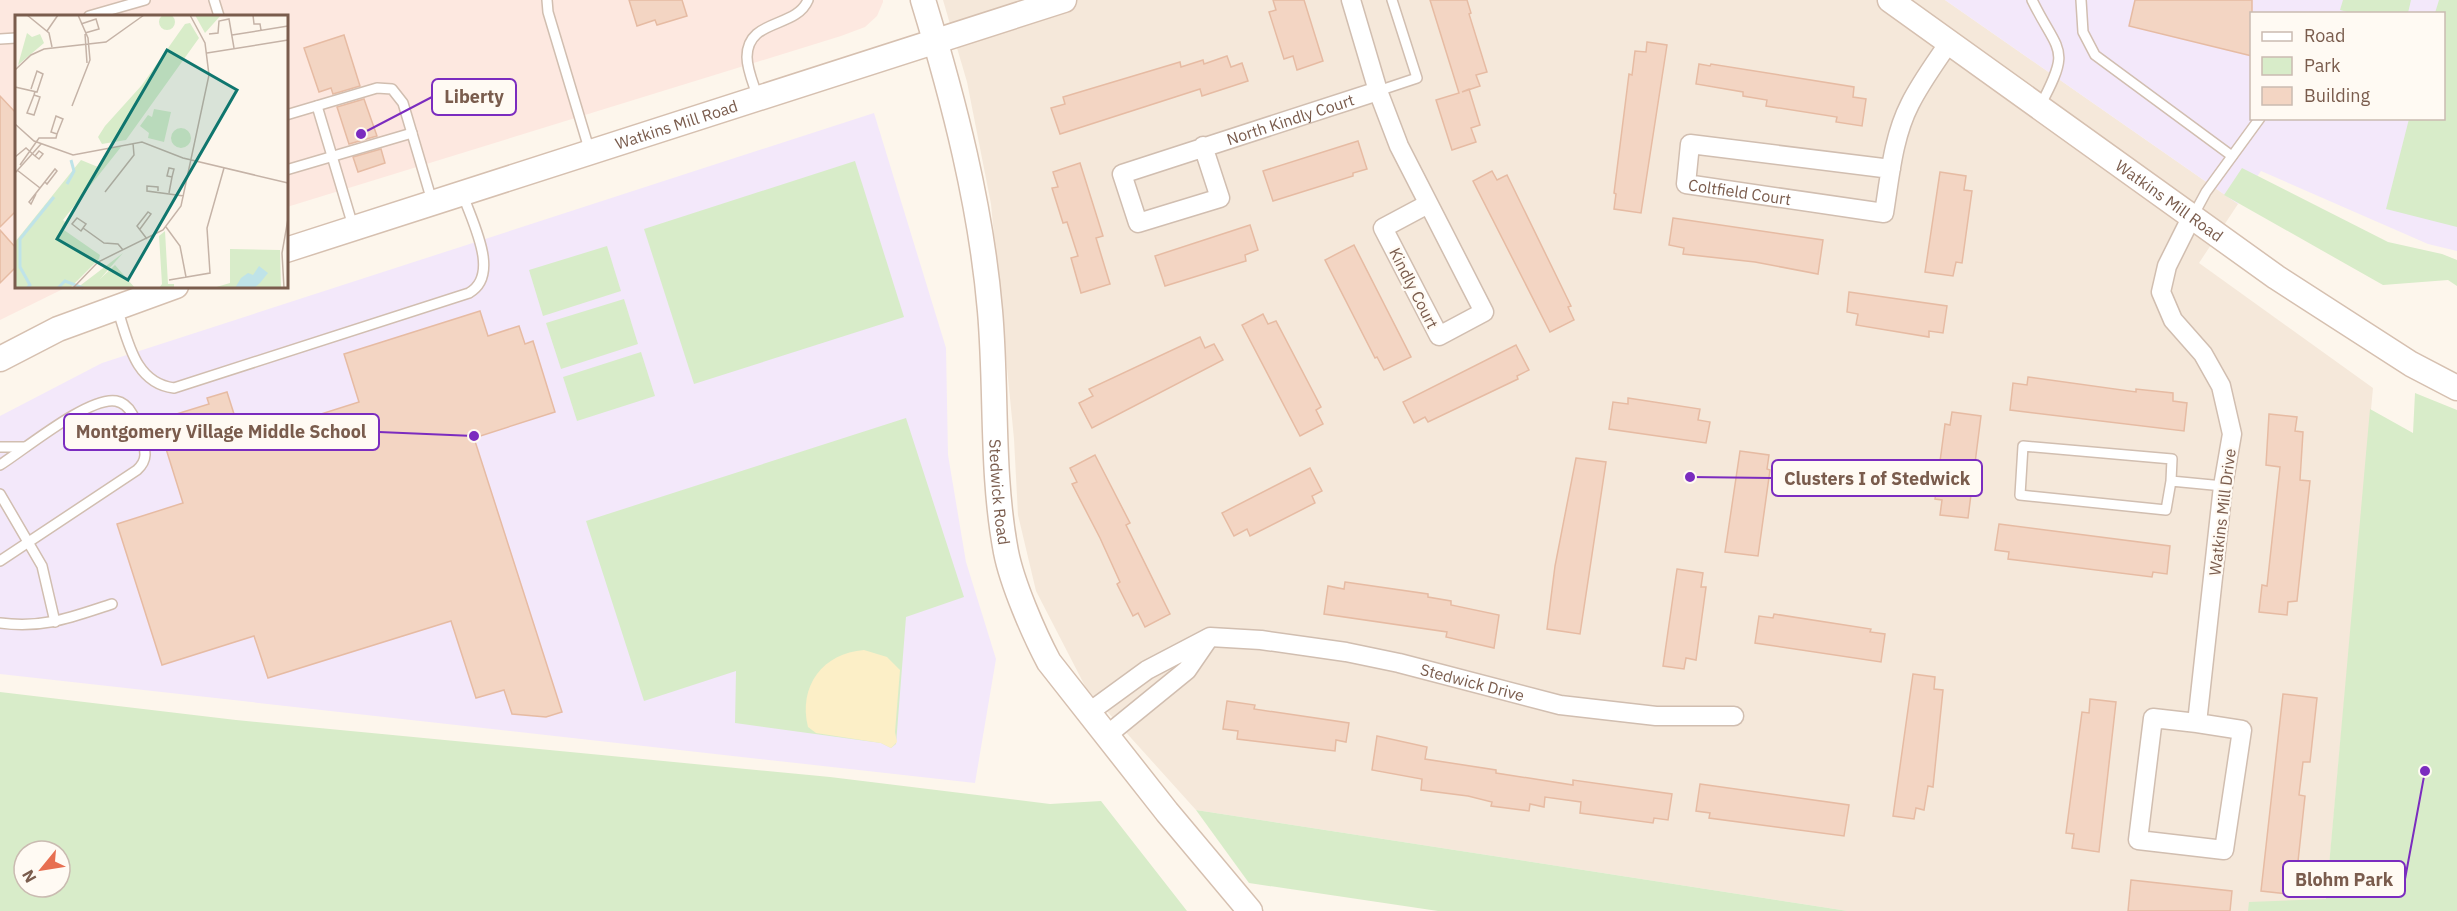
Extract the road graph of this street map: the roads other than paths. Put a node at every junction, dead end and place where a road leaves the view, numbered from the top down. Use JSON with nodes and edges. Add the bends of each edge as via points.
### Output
{"nodes":[{"id":1,"x":145,"y":0,"type":"edge"},
{"id":2,"x":214,"y":0,"type":"edge"},
{"id":3,"x":547,"y":0,"type":"edge"},
{"id":4,"x":808,"y":0,"type":"edge"},
{"id":5,"x":923,"y":0,"type":"edge"},
{"id":6,"x":1064,"y":0,"type":"edge"},
{"id":7,"x":1351,"y":0,"type":"edge"},
{"id":8,"x":1392,"y":0,"type":"edge"},
{"id":9,"x":1890,"y":0,"type":"edge"},
{"id":10,"x":2032,"y":0,"type":"edge"},
{"id":11,"x":2081,"y":0,"type":"edge"},
{"id":12,"x":92,"y":15,"type":"edge"},
{"id":13,"x":219,"y":15,"type":"edge"},
{"id":14,"x":15,"y":38,"type":"edge"},
{"id":15,"x":0,"y":39,"type":"edge"},
{"id":16,"x":936,"y":40,"type":"junction"},
{"id":17,"x":1950,"y":41,"type":"junction"},
{"id":18,"x":1378,"y":91,"type":"junction"},
{"id":19,"x":758,"y":98,"type":"junction"},
{"id":20,"x":317,"y":106,"type":"junction"},
{"id":21,"x":2040,"y":106,"type":"junction"},
{"id":22,"x":288,"y":114,"type":"edge"},
{"id":23,"x":2259,"y":120,"type":"edge"},
{"id":24,"x":412,"y":133,"type":"junction"},
{"id":25,"x":1203,"y":146,"type":"junction"},
{"id":26,"x":590,"y":152,"type":"junction"},
{"id":27,"x":333,"y":156,"type":"junction"},
{"id":28,"x":2232,"y":156,"type":"junction"},
{"id":29,"x":288,"y":169,"type":"edge"},
{"id":30,"x":1891,"y":169,"type":"junction"},
{"id":31,"x":463,"y":194,"type":"junction"},
{"id":32,"x":433,"y":203,"type":"junction"},
{"id":33,"x":1428,"y":204,"type":"junction"},
{"id":34,"x":2191,"y":218,"type":"junction"},
{"id":35,"x":354,"y":228,"type":"junction"},
{"id":36,"x":288,"y":248,"type":"edge"},
{"id":37,"x":170,"y":288,"type":"edge"},
{"id":38,"x":116,"y":306,"type":"junction"},
{"id":39,"x":0,"y":359,"type":"edge"},
{"id":40,"x":2457,"y":388,"type":"edge"},
{"id":41,"x":0,"y":447,"type":"edge"},
{"id":42,"x":28,"y":447,"type":"junction"},
{"id":43,"x":0,"y":465,"type":"edge"},
{"id":44,"x":2171,"y":481,"type":"junction"},
{"id":45,"x":2223,"y":486,"type":"junction"},
{"id":46,"x":0,"y":494,"type":"edge"},
{"id":47,"x":30,"y":541,"type":"junction"},
{"id":48,"x":0,"y":561,"type":"edge"},
{"id":49,"x":112,"y":604,"type":"dead end"},
{"id":50,"x":55,"y":622,"type":"junction"},
{"id":51,"x":0,"y":623,"type":"edge"},
{"id":52,"x":1210,"y":637,"type":"junction"},
{"id":53,"x":1088,"y":713,"type":"junction"},
{"id":54,"x":1734,"y":716,"type":"dead end"},
{"id":55,"x":2197,"y":723,"type":"junction"},
{"id":56,"x":1106,"y":736,"type":"junction"},
{"id":57,"x":1250,"y":911,"type":"edge"}],
"edges":[{"from":1,"to":12,"type":"lane"},
{"from":2,"to":13,"type":"lane"},
{"from":3,"to":26,"type":"lane"},
{"from":4,"to":19,"type":"lane","via":[[800,12],[762,29],[749,43],[747,63]]},
{"from":5,"to":16,"type":"street","name":"Stedwick Road"},
{"from":6,"to":16,"type":"street","name":"Watkins Mill Road"},
{"from":7,"to":18,"type":"street","name":"Kindly Court"},
{"from":8,"to":18,"type":"lane","via":[[1417,78]]},
{"from":9,"to":17,"type":"street","name":"Watkins Mill Road"},
{"from":10,"to":21,"type":"lane","via":[[2061,56]]},
{"from":11,"to":28,"type":"lane","via":[[2082,27],[2095,55]]},
{"from":14,"to":15,"type":"lane"},
{"from":16,"to":19,"type":"street","name":"Watkins Mill Road"},
{"from":16,"to":53,"type":"street","name":"Stedwick Road","via":[[976,214],[990,311],[998,479],[1006,554],[1045,654]]},
{"from":17,"to":21,"type":"street","name":"Watkins Mill Road"},
{"from":17,"to":30,"type":"street","name":"Coltfield Court","via":[[1909,104],[1895,142]]},
{"from":18,"to":25,"type":"street","name":"North Kindly Court"},
{"from":18,"to":33,"type":"street","name":"Kindly Court","via":[[1399,146]]},
{"from":19,"to":26,"type":"street","name":"Watkins Mill Road"},
{"from":20,"to":22,"type":"lane"},
{"from":20,"to":24,"type":"lane","via":[[388,88],[401,99]]},
{"from":20,"to":27,"type":"lane"},
{"from":21,"to":34,"type":"street","name":"Watkins Mill Road"},
{"from":23,"to":28,"type":"lane"},
{"from":24,"to":27,"type":"lane"},
{"from":24,"to":32,"type":"lane"},
{"from":25,"to":25,"type":"street","name":"North Kindly Court","via":[[1122,174],[1138,223],[1220,198]]},
{"from":26,"to":31,"type":"street","name":"Watkins Mill Road"},
{"from":27,"to":29,"type":"lane"},
{"from":27,"to":35,"type":"lane"},
{"from":28,"to":34,"type":"lane"},
{"from":30,"to":30,"type":"street","name":"Coltfield Court","via":[[1884,213],[1686,184],[1690,144]]},
{"from":31,"to":32,"type":"street","name":"Watkins Mill Road"},
{"from":31,"to":38,"type":"lane","via":[[484,266],[481,283],[469,293],[174,388],[154,382],[142,372]]},
{"from":32,"to":35,"type":"street","name":"Watkins Mill Road"},
{"from":33,"to":33,"type":"street","name":"Kindly Court","via":[[1484,312],[1439,336],[1383,228]]},
{"from":34,"to":40,"type":"street","name":"Watkins Mill Road","via":[[2370,339]]},
{"from":34,"to":45,"type":"street","name":"Watkins Mill Drive","via":[[2167,266],[2161,292],[2173,320],[2203,354],[2221,386],[2232,434]]},
{"from":35,"to":36,"type":"street","name":"Watkins Mill Road"},
{"from":37,"to":38,"type":"street"},
{"from":38,"to":39,"type":"street","via":[[58,329]]},
{"from":41,"to":42,"type":"lane"},
{"from":42,"to":43,"type":"lane"},
{"from":42,"to":47,"type":"lane","via":[[91,406],[115,401],[130,412],[146,457],[137,470]]},
{"from":44,"to":44,"type":"lane","via":[[2172,459],[2024,446],[2020,495],[2166,510]]},
{"from":44,"to":45,"type":"lane"},
{"from":45,"to":55,"type":"street","name":"Watkins Mill Drive"},
{"from":46,"to":47,"type":"lane"},
{"from":47,"to":48,"type":"lane"},
{"from":47,"to":50,"type":"lane","via":[[45,574]]},
{"from":49,"to":50,"type":"lane"},
{"from":50,"to":51,"type":"lane","via":[[29,626]]},
{"from":52,"to":53,"type":"street","via":[[1147,670]]},
{"from":52,"to":54,"type":"street","name":"Stedwick Drive","via":[[1346,652],[1560,705],[1656,716]]},
{"from":52,"to":56,"type":"street","via":[[1187,670]]},
{"from":53,"to":56,"type":"street","name":"Stedwick Road"},
{"from":55,"to":55,"type":"street","via":[[2242,730],[2224,850],[2138,840],[2153,718]]},
{"from":56,"to":57,"type":"street","name":"Stedwick Road"}]}
